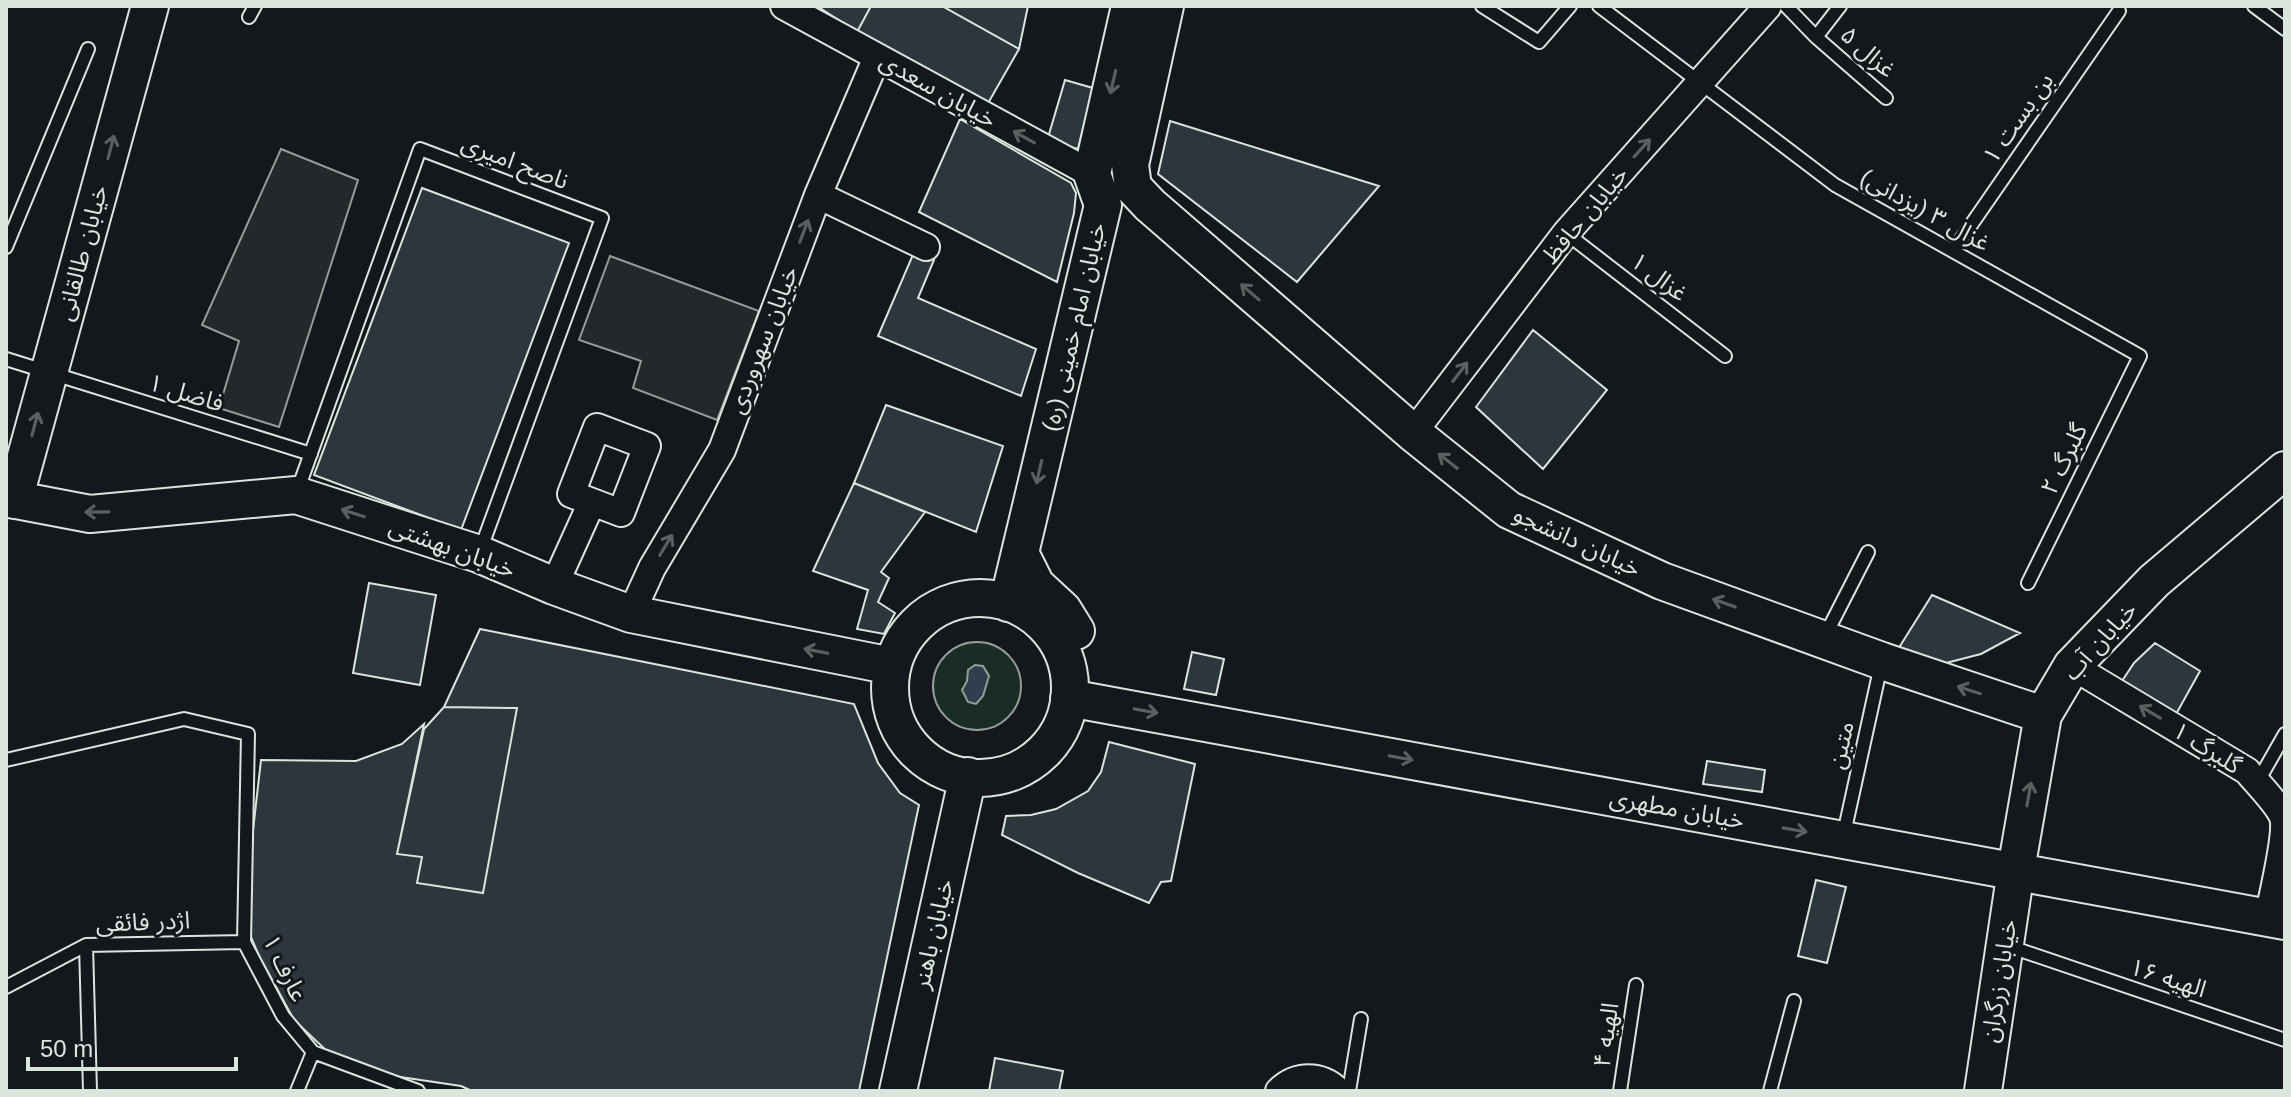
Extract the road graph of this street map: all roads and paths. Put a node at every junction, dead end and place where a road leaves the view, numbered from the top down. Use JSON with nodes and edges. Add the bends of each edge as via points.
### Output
{"nodes":[{"id":1,"x":150,"y":6,"type":"edge"},
{"id":2,"x":784,"y":6,"type":"edge"},
{"id":3,"x":1130,"y":6,"type":"edge"},
{"id":4,"x":1165,"y":6,"type":"edge"},
{"id":5,"x":1482,"y":6,"type":"edge"},
{"id":6,"x":1570,"y":6,"type":"edge"},
{"id":7,"x":1599,"y":6,"type":"edge"},
{"id":8,"x":1768,"y":6,"type":"edge"},
{"id":9,"x":1786,"y":6,"type":"edge"},
{"id":10,"x":1840,"y":6,"type":"edge"},
{"id":11,"x":2254,"y":6,"type":"edge"},
{"id":12,"x":2119,"y":11,"type":"dead end"},
{"id":13,"x":2285,"y":29,"type":"edge"},
{"id":14,"x":1816,"y":37,"type":"junction"},
{"id":15,"x":88,"y":49,"type":"dead end"},
{"id":16,"x":877,"y":57,"type":"junction"},
{"id":17,"x":1700,"y":83,"type":"junction"},
{"id":18,"x":1886,"y":98,"type":"dead end"},
{"id":19,"x":1098,"y":190,"type":"junction"},
{"id":20,"x":818,"y":195,"type":"junction"},
{"id":21,"x":1150,"y":205,"type":"junction"},
{"id":22,"x":1566,"y":233,"type":"junction"},
{"id":23,"x":6,"y":247,"type":"edge"},
{"id":24,"x":926,"y":247,"type":"dead end"},
{"id":25,"x":1953,"y":251,"type":"junction"},
{"id":26,"x":1725,"y":356,"type":"dead end"},
{"id":27,"x":2140,"y":356,"type":"joint"},
{"id":28,"x":6,"y":359,"type":"edge"},
{"id":29,"x":48,"y":374,"type":"junction"},
{"id":30,"x":1413,"y":433,"type":"junction"},
{"id":31,"x":311,"y":454,"type":"junction"},
{"id":32,"x":2285,"y":470,"type":"edge"},
{"id":33,"x":296,"y":495,"type":"junction"},
{"id":34,"x":10,"y":499,"type":"edge"},
{"id":35,"x":592,"y":502,"type":"dead end"},
{"id":36,"x":1868,"y":552,"type":"dead end"},
{"id":37,"x":1020,"y":553,"type":"junction"},
{"id":38,"x":479,"y":554,"type":"junction"},
{"id":39,"x":2028,"y":583,"type":"dead end"},
{"id":40,"x":554,"y":586,"type":"junction"},
{"id":41,"x":1008,"y":603,"type":"junction"},
{"id":42,"x":631,"y":614,"type":"junction"},
{"id":43,"x":1824,"y":639,"type":"junction"},
{"id":44,"x":1882,"y":661,"type":"junction"},
{"id":45,"x":892,"y":666,"type":"junction"},
{"id":46,"x":2072,"y":666,"type":"junction"},
{"id":47,"x":1069,"y":698,"type":"junction"},
{"id":48,"x":1107,"y":704,"type":"junction"},
{"id":49,"x":2043,"y":715,"type":"junction"},
{"id":50,"x":2285,"y":734,"type":"edge"},
{"id":51,"x":6,"y":760,"type":"edge"},
{"id":52,"x":968,"y":776,"type":"junction"},
{"id":53,"x":2257,"y":783,"type":"junction"},
{"id":54,"x":1843,"y":839,"type":"junction"},
{"id":55,"x":2016,"y":870,"type":"junction"},
{"id":56,"x":2277,"y":920,"type":"edge"},
{"id":57,"x":244,"y":942,"type":"junction"},
{"id":58,"x":86,"y":945,"type":"junction"},
{"id":59,"x":2021,"y":951,"type":"junction"},
{"id":60,"x":1636,"y":985,"type":"dead end"},
{"id":61,"x":6,"y":987,"type":"edge"},
{"id":62,"x":1794,"y":1001,"type":"dead end"},
{"id":63,"x":1361,"y":1019,"type":"dead end"},
{"id":64,"x":2285,"y":1040,"type":"edge"},
{"id":65,"x":313,"y":1052,"type":"junction"},
{"id":66,"x":90,"y":1091,"type":"edge"},
{"id":67,"x":297,"y":1091,"type":"edge"},
{"id":68,"x":418,"y":1091,"type":"edge"},
{"id":69,"x":898,"y":1091,"type":"edge"},
{"id":70,"x":1279,"y":1091,"type":"edge"},
{"id":71,"x":1338,"y":1091,"type":"edge"},
{"id":72,"x":1349,"y":1091,"type":"edge"},
{"id":73,"x":1620,"y":1091,"type":"edge"},
{"id":74,"x":1770,"y":1091,"type":"edge"},
{"id":75,"x":1983,"y":1091,"type":"edge"}],
"edges":[{"from":29,"to":1,"type":"main road","name":"خیابان طالقانی","one_way":true},
{"from":2,"to":16,"type":"street","name":"خیابان سعدی"},
{"from":3,"to":19,"type":"main road","name":"خیابان امام خمینی (ره)","one_way":true},
{"from":4,"to":21,"type":"main road","name":"خیابان دانشجو","via":[[1130,165],[1133,187]]},
{"from":5,"to":6,"type":"lane","via":[[1539,42]]},
{"from":7,"to":17,"type":"lane","name":"غزال ۳ (یزدانی)"},
{"from":8,"to":17,"type":"street","name":"خیابان حافظ"},
{"from":9,"to":14,"type":"lane","name":"غزال ۵"},
{"from":10,"to":14,"type":"lane"},
{"from":11,"to":13,"type":"lane"},
{"from":12,"to":25,"type":"lane","name":"بن بست ۱"},
{"from":14,"to":18,"type":"lane","name":"غزال ۵"},
{"from":15,"to":23,"type":"lane"},
{"from":19,"to":16,"type":"street","name":"خیابان سعدی","one_way":true},
{"from":16,"to":20,"type":"street","name":"خیابان سهروردی"},
{"from":22,"to":17,"type":"street","name":"خیابان حافظ","one_way":true},
{"from":17,"to":25,"type":"lane","name":"غزال ۳ (یزدانی)","via":[[1835,185]]},
{"from":19,"to":21,"type":"main road","via":[[1110,200]]},
{"from":19,"to":37,"type":"main road","name":"خیابان امام خمینی (ره)","one_way":true},
{"from":20,"to":24,"type":"street"},
{"from":42,"to":20,"type":"street","name":"خیابان سهروردی","one_way":true,"via":[[722,450]]},
{"from":30,"to":21,"type":"main road","name":"خیابان دانشجو","one_way":true},
{"from":22,"to":26,"type":"lane","name":"غزال ۱"},
{"from":30,"to":22,"type":"street","name":"خیابان حافظ","one_way":true},
{"from":25,"to":27,"type":"lane","name":"غزال ۳ (یزدانی)"},
{"from":27,"to":39,"type":"lane","name":"گلبرگ ۲"},
{"from":28,"to":29,"type":"lane","name":"فاضل ۱"},
{"from":29,"to":31,"type":"lane","name":"فاضل ۱"},
{"from":34,"to":29,"type":"main road","name":"خیابان طالقانی","one_way":true},
{"from":43,"to":30,"type":"main road","name":"خیابان دانشجو","one_way":true,"via":[[1662,581],[1509,510]]},
{"from":31,"to":33,"type":"lane","name":"ناصح امیری"},
{"from":31,"to":38,"type":"lane","name":"ناصح امیری","via":[[420,149],[602,218]]},
{"from":32,"to":46,"type":"main road","name":"خیابان آب","via":[[2154,581]]},
{"from":33,"to":34,"type":"main road","name":"خیابان بهشتی","one_way":true,"via":[[90,514]]},
{"from":38,"to":33,"type":"main road","name":"خیابان بهشتی","one_way":true},
{"from":35,"to":40,"type":"street"},
{"from":36,"to":43,"type":"lane"},
{"from":37,"to":41,"type":"main road","name":"خیابان امام خمینی (ره)"},
{"from":37,"to":48,"type":"main road","via":[[1036,585],[1071,621]]},
{"from":38,"to":40,"type":"main road","name":"خیابان بهشتی"},
{"from":40,"to":42,"type":"main road","name":"خیابان بهشتی"},
{"from":41,"to":45,"type":"main road","via":[[968,599],[935,610],[908,634]]},
{"from":41,"to":47,"type":"main road","via":[[1037,619],[1054,637],[1065,660]]},
{"from":45,"to":42,"type":"main road","name":"خیابان بهشتی","one_way":true},
{"from":43,"to":44,"type":"main road","name":"خیابان دانشجو"},
{"from":49,"to":44,"type":"main road","name":"خیابان دانشجو","one_way":true},
{"from":44,"to":54,"type":"lane","name":"متین"},
{"from":45,"to":52,"type":"main road","via":[[891,700],[902,733],[935,765]]},
{"from":46,"to":49,"type":"main road","name":"خیابان آب"},
{"from":53,"to":46,"type":"street","name":"گلبرگ ۱","one_way":true,"via":[[2247,771]]},
{"from":47,"to":48,"type":"main road","name":"خیابان مطهری"},
{"from":47,"to":52,"type":"main road","via":[[1056,736],[1035,758],[998,775]]},
{"from":48,"to":54,"type":"main road","name":"خیابان مطهری","one_way":true},
{"from":55,"to":49,"type":"main road","name":"خیابان آب","one_way":true},
{"from":50,"to":53,"type":"lane"},
{"from":51,"to":57,"type":"lane","name":"عارف ۱","via":[[184,719],[248,734]]},
{"from":52,"to":69,"type":"main road","name":"خیابان باهنر"},
{"from":53,"to":56,"type":"street","name":"گلبرگ ۱","via":[[2283,817]]},
{"from":54,"to":55,"type":"main road","name":"خیابان مطهری"},
{"from":55,"to":56,"type":"main road","name":"خیابان مطهری"},
{"from":55,"to":59,"type":"main road","name":"خیابان زرگران"},
{"from":57,"to":58,"type":"lane","name":"اژدر فائقی"},
{"from":57,"to":65,"type":"lane","name":"عارف ۱","via":[[283,1016]]},
{"from":58,"to":61,"type":"lane","name":"اژدر فائقی"},
{"from":58,"to":66,"type":"lane"},
{"from":59,"to":64,"type":"lane","name":"الهیه ۱۶"},
{"from":59,"to":75,"type":"main road","name":"خیابان زرگران"},
{"from":60,"to":73,"type":"lane","name":"الهیه ۴"},
{"from":62,"to":74,"type":"lane"},
{"from":63,"to":72,"type":"lane"},
{"from":65,"to":67,"type":"lane"},
{"from":65,"to":68,"type":"lane","name":"عارف ۱"},
{"from":70,"to":71,"type":"street","via":[[1293,1081],[1318,1078]]}]}
